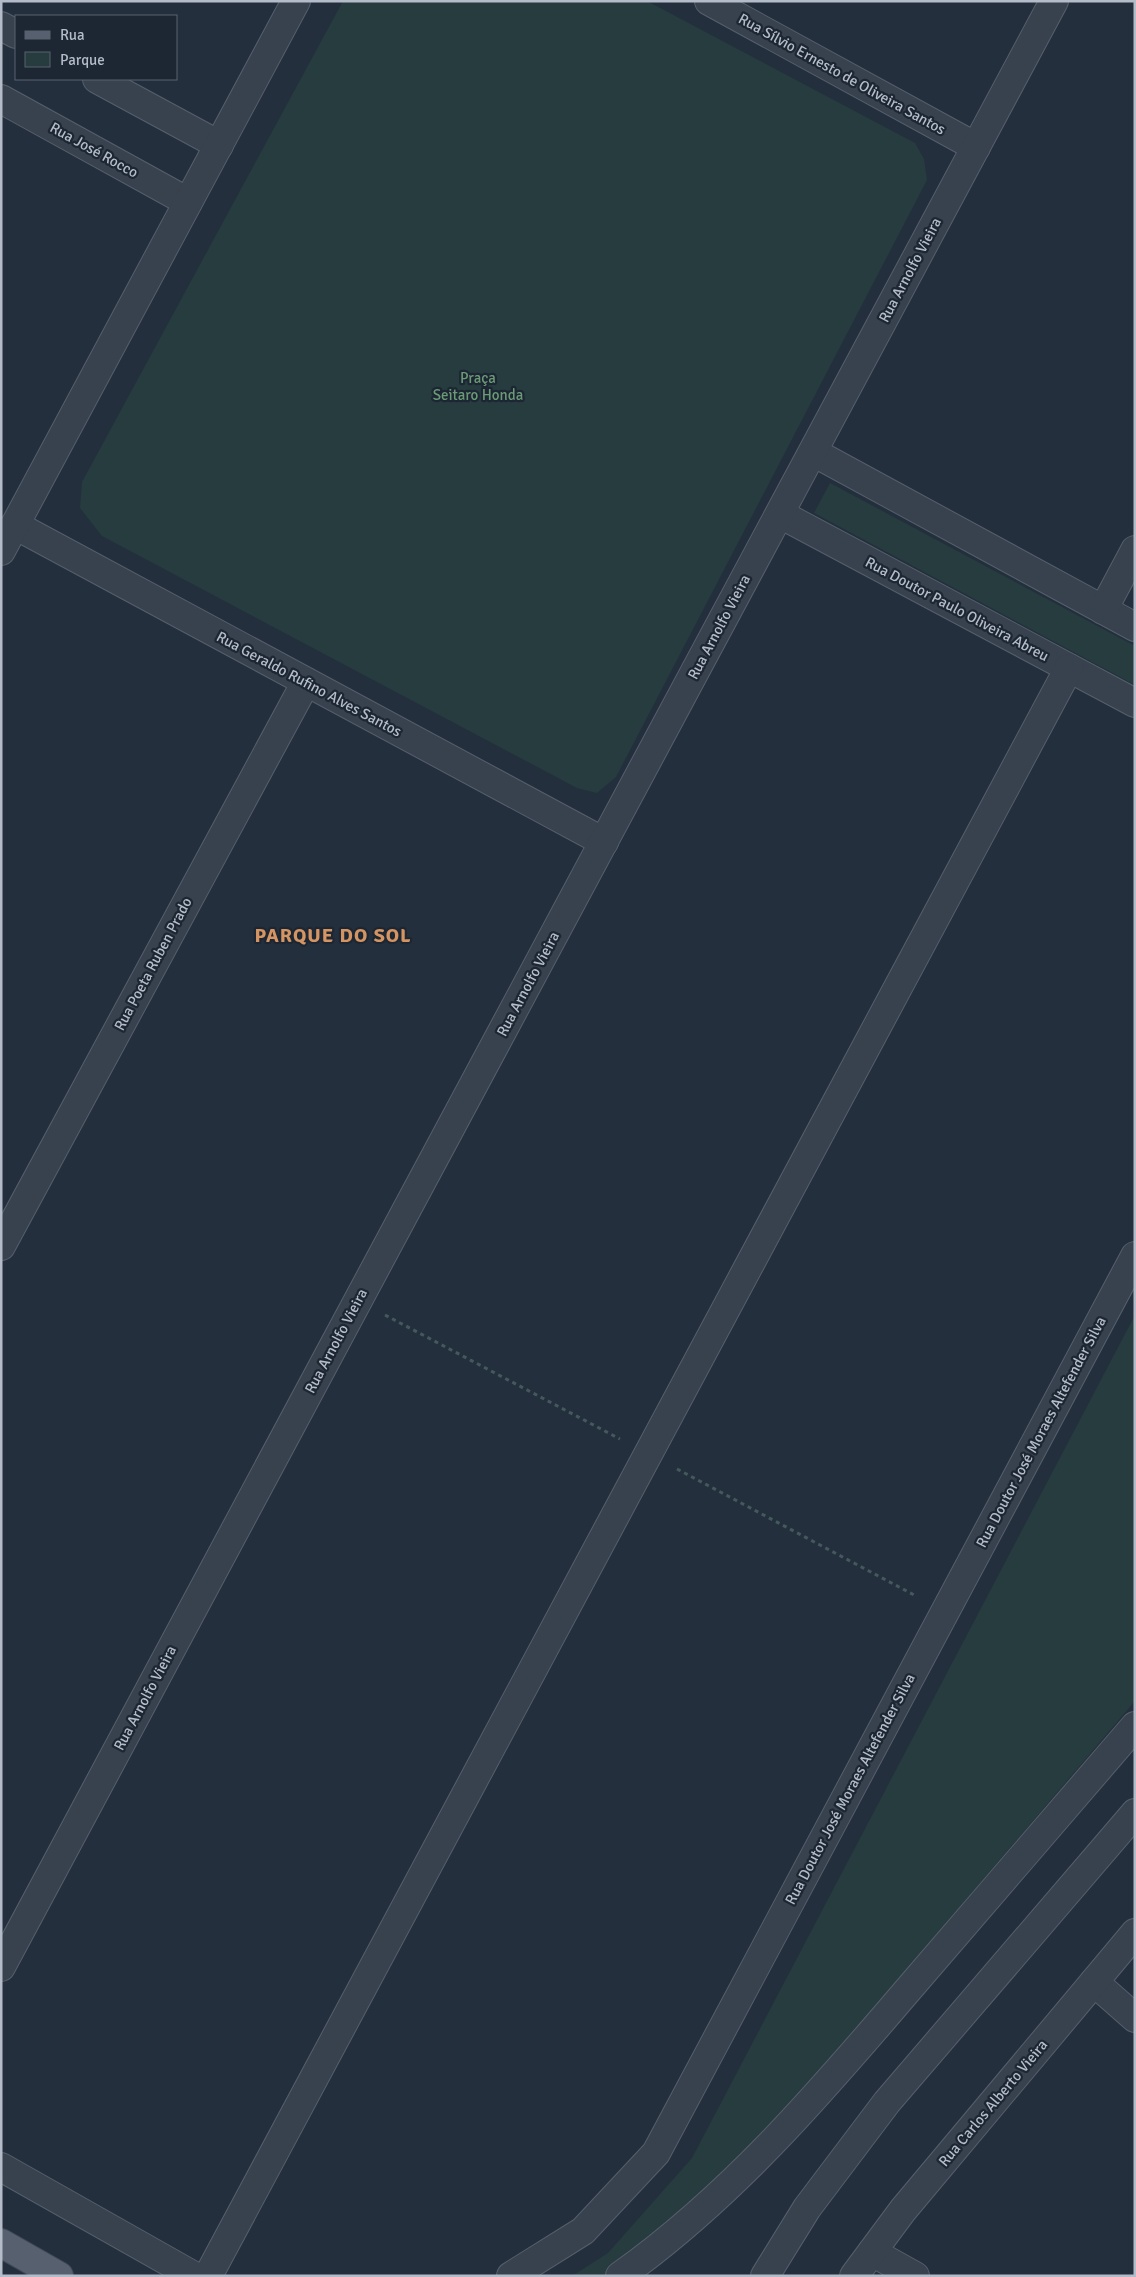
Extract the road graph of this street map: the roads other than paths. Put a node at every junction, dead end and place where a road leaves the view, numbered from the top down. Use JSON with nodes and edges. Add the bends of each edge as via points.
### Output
{"nodes":[{"id":1,"x":296,"y":1,"type":"edge"},
{"id":2,"x":709,"y":1,"type":"edge"},
{"id":3,"x":1054,"y":1,"type":"edge"},
{"id":4,"x":1,"y":26,"type":"edge"},
{"id":5,"x":15,"y":33,"type":"edge"},
{"id":6,"x":99,"y":80,"type":"edge"},
{"id":7,"x":1,"y":99,"type":"edge"},
{"id":8,"x":219,"y":145,"type":"junction"},
{"id":9,"x":976,"y":147,"type":"junction"},
{"id":10,"x":188,"y":202,"type":"junction"},
{"id":11,"x":813,"y":452,"type":"junction"},
{"id":12,"x":780,"y":514,"type":"junction"},
{"id":13,"x":15,"y":525,"type":"junction"},
{"id":14,"x":1135,"y":550,"type":"edge"},
{"id":15,"x":1,"y":551,"type":"edge"},
{"id":16,"x":1103,"y":610,"type":"junction"},
{"id":17,"x":1135,"y":627,"type":"edge"},
{"id":18,"x":1069,"y":668,"type":"junction"},
{"id":19,"x":306,"y":682,"type":"junction"},
{"id":20,"x":1135,"y":703,"type":"edge"},
{"id":21,"x":604,"y":842,"type":"junction"},
{"id":22,"x":1,"y":1246,"type":"edge"},
{"id":23,"x":1135,"y":1256,"type":"edge"},
{"id":24,"x":1135,"y":1726,"type":"edge"},
{"id":25,"x":1135,"y":1813,"type":"edge"},
{"id":26,"x":1135,"y":1933,"type":"edge"},
{"id":27,"x":1,"y":1966,"type":"edge"},
{"id":28,"x":1094,"y":1982,"type":"junction"},
{"id":29,"x":1135,"y":2018,"type":"edge"},
{"id":30,"x":1,"y":2167,"type":"edge"},
{"id":31,"x":1,"y":2243,"type":"edge"},
{"id":32,"x":872,"y":2252,"type":"junction"},
{"id":33,"x":59,"y":2276,"type":"edge"},
{"id":34,"x":194,"y":2276,"type":"edge"},
{"id":35,"x":208,"y":2276,"type":"edge"},
{"id":36,"x":511,"y":2276,"type":"edge"},
{"id":37,"x":620,"y":2276,"type":"edge"},
{"id":38,"x":765,"y":2276,"type":"edge"},
{"id":39,"x":854,"y":2276,"type":"edge"},
{"id":40,"x":915,"y":2276,"type":"edge"}],
"edges":[{"from":1,"to":8,"type":"street"},
{"from":2,"to":9,"type":"street","name":"Rua Sílvio Ernesto de Oliveira Santos"},
{"from":3,"to":9,"type":"street","name":"Rua Arnolfo Vieira"},
{"from":4,"to":5,"type":"street"},
{"from":6,"to":8,"type":"street"},
{"from":7,"to":10,"type":"street","name":"Rua José Rocco"},
{"from":8,"to":10,"type":"street"},
{"from":9,"to":11,"type":"street","name":"Rua Arnolfo Vieira"},
{"from":10,"to":13,"type":"street"},
{"from":11,"to":12,"type":"street","name":"Rua Arnolfo Vieira"},
{"from":11,"to":16,"type":"street"},
{"from":12,"to":18,"type":"street","name":"Rua Doutor Paulo Oliveira Abreu"},
{"from":12,"to":21,"type":"street","name":"Rua Arnolfo Vieira"},
{"from":13,"to":15,"type":"street"},
{"from":13,"to":19,"type":"street","name":"Rua Geraldo Rufino Alves Santos"},
{"from":14,"to":16,"type":"street"},
{"from":16,"to":17,"type":"street"},
{"from":18,"to":20,"type":"street","name":"Rua Doutor Paulo Oliveira Abreu"},
{"from":18,"to":35,"type":"street"},
{"from":19,"to":21,"type":"street","name":"Rua Geraldo Rufino Alves Santos"},
{"from":19,"to":22,"type":"street","name":"Rua Poeta Ruben Prado"},
{"from":21,"to":27,"type":"street","name":"Rua Arnolfo Vieira"},
{"from":23,"to":36,"type":"street","name":"Rua Doutor José Moraes Altefender Silva","via":[[656,2153],[583,2231]]},
{"from":24,"to":37,"type":"street","via":[[839,2070],[737,2179]]},
{"from":25,"to":38,"type":"street","via":[[886,2102],[807,2208]]},
{"from":26,"to":28,"type":"street","name":"Rua Carlos Alberto Vieira"},
{"from":28,"to":29,"type":"street"},
{"from":28,"to":32,"type":"street","name":"Rua Carlos Alberto Vieira","via":[[903,2210]]},
{"from":30,"to":34,"type":"street"},
{"from":31,"to":33,"type":"main road"},
{"from":32,"to":39,"type":"street","name":"Rua Carlos Alberto Vieira"},
{"from":32,"to":40,"type":"street"}]}
